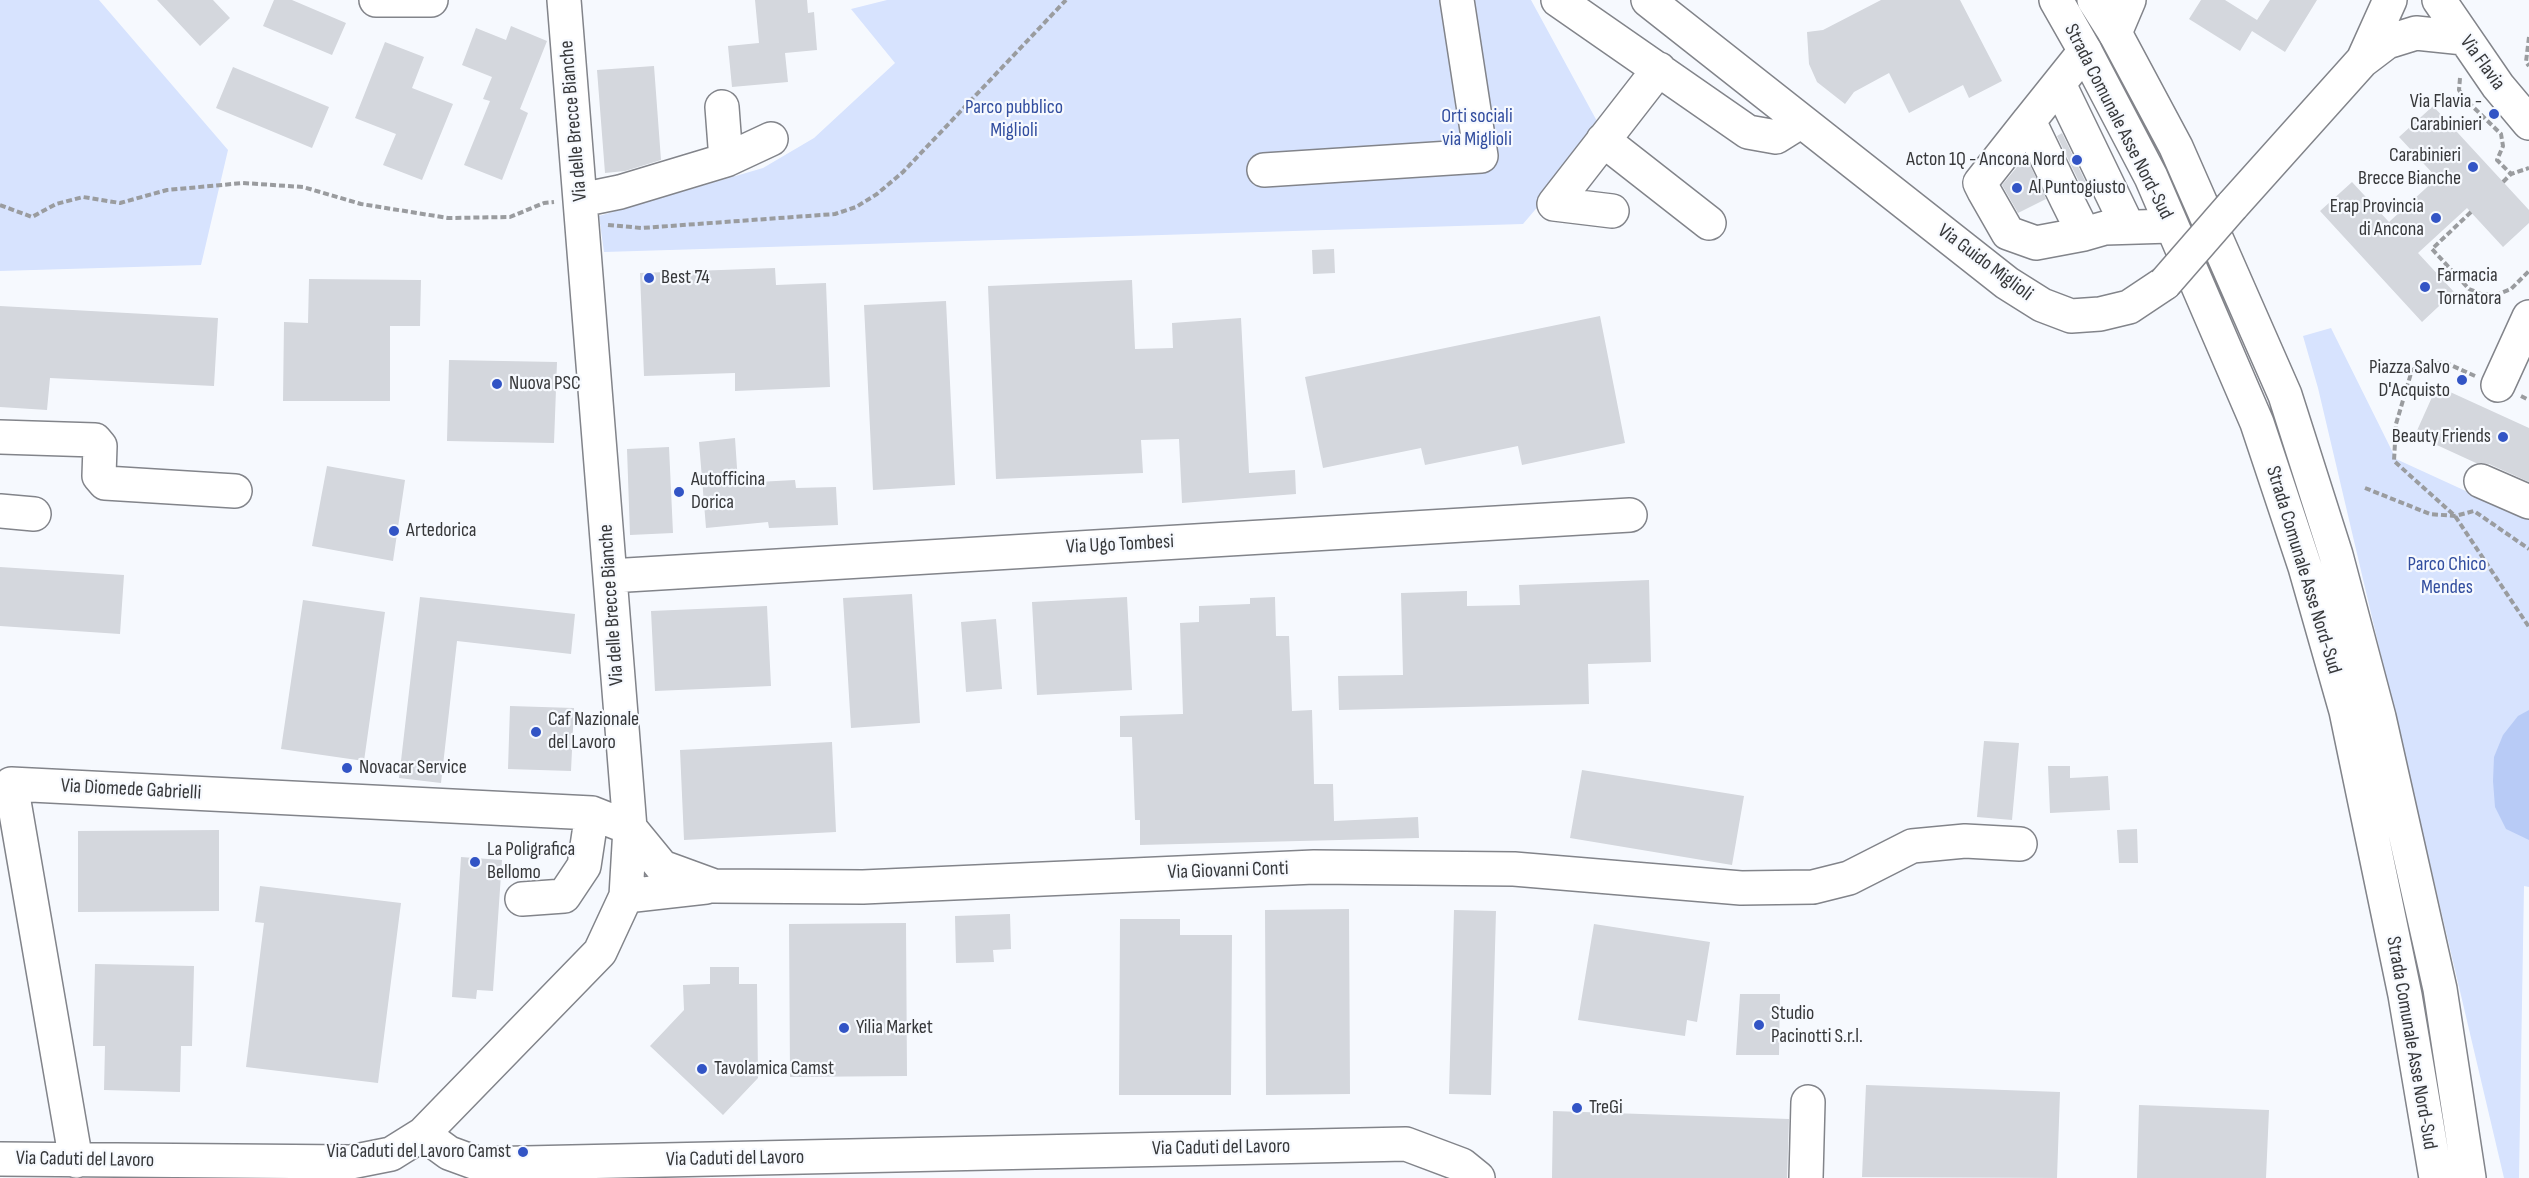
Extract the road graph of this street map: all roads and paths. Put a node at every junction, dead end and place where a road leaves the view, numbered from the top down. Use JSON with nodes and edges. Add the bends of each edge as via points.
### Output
{"nodes":[{"id":1,"x":376,"y":0,"type":"edge"},
{"id":2,"x":431,"y":0,"type":"edge"},
{"id":3,"x":564,"y":0,"type":"edge"},
{"id":4,"x":1066,"y":0,"type":"edge"},
{"id":5,"x":1457,"y":0,"type":"edge"},
{"id":6,"x":1558,"y":0,"type":"edge"},
{"id":7,"x":1648,"y":0,"type":"edge"},
{"id":8,"x":2056,"y":0,"type":"edge"},
{"id":9,"x":2094,"y":0,"type":"edge"},
{"id":10,"x":2129,"y":0,"type":"edge"},
{"id":11,"x":2428,"y":0,"type":"edge"},
{"id":12,"x":2439,"y":0,"type":"edge"},
{"id":13,"x":2394,"y":2,"type":"edge"},
{"id":14,"x":2115,"y":33,"type":"junction"},
{"id":15,"x":2529,"y":37,"type":"edge"},
{"id":16,"x":2464,"y":38,"type":"junction"},
{"id":17,"x":2528,"y":47,"type":"edge"},
{"id":18,"x":2085,"y":51,"type":"junction"},
{"id":19,"x":2374,"y":52,"type":"junction"},
{"id":20,"x":2529,"y":66,"type":"edge"},
{"id":21,"x":1659,"y":69,"type":"junction"},
{"id":22,"x":2044,"y":103,"type":"junction"},
{"id":23,"x":722,"y":108,"type":"dead end"},
{"id":24,"x":1800,"y":122,"type":"junction"},
{"id":25,"x":2529,"y":123,"type":"edge"},
{"id":26,"x":771,"y":139,"type":"dead end"},
{"id":27,"x":1603,"y":140,"type":"junction"},
{"id":28,"x":726,"y":160,"type":"junction"},
{"id":29,"x":2529,"y":168,"type":"edge"},
{"id":30,"x":1264,"y":170,"type":"dead end"},
{"id":31,"x":2503,"y":182,"type":"dead end"},
{"id":32,"x":544,"y":203,"type":"dead end"},
{"id":33,"x":0,"y":205,"type":"edge"},
{"id":34,"x":1611,"y":211,"type":"dead end"},
{"id":35,"x":581,"y":212,"type":"junction"},
{"id":36,"x":2470,"y":212,"type":"dead end"},
{"id":37,"x":1709,"y":223,"type":"dead end"},
{"id":38,"x":2171,"y":226,"type":"junction"},
{"id":39,"x":2106,"y":230,"type":"junction"},
{"id":40,"x":2529,"y":271,"type":"edge"},
{"id":41,"x":2529,"y":317,"type":"edge"},
{"id":42,"x":2444,"y":362,"type":"dead end"},
{"id":43,"x":2498,"y":385,"type":"dead end"},
{"id":44,"x":0,"y":437,"type":"edge"},
{"id":45,"x":2481,"y":481,"type":"dead end"},
{"id":46,"x":2365,"y":488,"type":"dead end"},
{"id":47,"x":235,"y":491,"type":"dead end"},
{"id":48,"x":2529,"y":502,"type":"edge"},
{"id":49,"x":0,"y":511,"type":"edge"},
{"id":50,"x":34,"y":514,"type":"dead end"},
{"id":51,"x":1630,"y":515,"type":"dead end"},
{"id":52,"x":2456,"y":516,"type":"junction"},
{"id":53,"x":2529,"y":549,"type":"edge"},
{"id":54,"x":610,"y":576,"type":"junction"},
{"id":55,"x":2529,"y":627,"type":"edge"},
{"id":56,"x":592,"y":813,"type":"junction"},
{"id":57,"x":630,"y":828,"type":"junction"},
{"id":58,"x":2020,"y":844,"type":"dead end"},
{"id":59,"x":714,"y":886,"type":"junction"},
{"id":60,"x":626,"y":896,"type":"junction"},
{"id":61,"x":522,"y":899,"type":"dead end"},
{"id":62,"x":1808,"y":1102,"type":"dead end"},
{"id":63,"x":423,"y":1134,"type":"junction"},
{"id":64,"x":0,"y":1159,"type":"edge"},
{"id":65,"x":76,"y":1161,"type":"junction"},
{"id":66,"x":791,"y":1168,"type":"edge"},
{"id":67,"x":353,"y":1170,"type":"edge"},
{"id":68,"x":1478,"y":1178,"type":"edge"},
{"id":69,"x":1806,"y":1178,"type":"edge"},
{"id":70,"x":2436,"y":1178,"type":"edge"},
{"id":71,"x":2469,"y":1178,"type":"edge"}],
"edges":[{"from":1,"to":2,"type":"main road"},
{"from":3,"to":35,"type":"main road","name":"Via delle Brecce Bianche"},
{"from":4,"to":35,"type":"path","via":[[903,172],[856,207],[835,213],[642,228]]},
{"from":5,"to":30,"type":"main road","via":[[1482,156]]},
{"from":6,"to":21,"type":"main road"},
{"from":7,"to":24,"type":"main road","name":"Via Guido Miglioli"},
{"from":8,"to":18,"type":"main road","name":"Strada Comunale Asse Nord-Sud"},
{"from":9,"to":14,"type":"main road","name":"Strada Comunale Asse Nord-Sud"},
{"from":10,"to":14,"type":"main road"},
{"from":11,"to":19,"type":"main road","name":"Via Guido Miglioli"},
{"from":12,"to":16,"type":"main road","name":"Via Flavia"},
{"from":13,"to":19,"type":"main road","name":"Via Guido Miglioli"},
{"from":14,"to":71,"type":"main road","name":"Strada Comunale Asse Nord-Sud","via":[[2176,147],[2285,395],[2336,555],[2379,717],[2440,989]]},
{"from":15,"to":17,"type":"path"},
{"from":16,"to":19,"type":"main road","via":[[2416,33]]},
{"from":16,"to":25,"type":"main road","name":"Via Flavia"},
{"from":17,"to":20,"type":"path"},
{"from":18,"to":22,"type":"main road"},
{"from":18,"to":38,"type":"main road","name":"Strada Comunale Asse Nord-Sud","via":[[2151,177]]},
{"from":19,"to":24,"type":"main road","name":"Via Guido Miglioli","bridge":true,"via":[[2165,283],[2129,307],[2100,314],[2071,316],[2042,305],[2007,283]]},
{"from":21,"to":24,"type":"main road","via":[[1748,132],[1776,137]]},
{"from":21,"to":27,"type":"main road"},
{"from":22,"to":39,"type":"main road"},
{"from":22,"to":39,"type":"main road"},
{"from":22,"to":39,"type":"main road","via":[[1980,183],[2008,234],[2036,243]]},
{"from":23,"to":28,"type":"main road"},
{"from":26,"to":28,"type":"main road"},
{"from":27,"to":34,"type":"main road","via":[[1554,204]]},
{"from":27,"to":37,"type":"main road"},
{"from":28,"to":35,"type":"main road","via":[[620,192]]},
{"from":29,"to":31,"type":"path","via":[[2511,174]]},
{"from":32,"to":33,"type":"path","via":[[510,218],[448,218],[361,204],[303,187],[243,183],[167,190],[120,203],[83,197],[56,204],[32,217]]},
{"from":35,"to":54,"type":"main road","name":"Via delle Brecce Bianche"},
{"from":36,"to":40,"type":"path","via":[[2432,249],[2469,289],[2496,295],[2511,289]]},
{"from":38,"to":39,"type":"main road"},
{"from":38,"to":70,"type":"main road","name":"Strada Comunale Asse Nord-Sud","via":[[2257,423],[2305,567],[2343,700],[2405,995]]},
{"from":41,"to":43,"type":"main road"},
{"from":42,"to":52,"type":"path","via":[[2412,370],[2396,424],[2394,461]]},
{"from":44,"to":47,"type":"main road","via":[[95,440],[100,446],[99,476],[105,483]]},
{"from":45,"to":48,"type":"main road"},
{"from":46,"to":52,"type":"path","via":[[2430,514]]},
{"from":49,"to":50,"type":"main road"},
{"from":51,"to":54,"type":"main road","name":"Via Ugo Tombesi"},
{"from":52,"to":53,"type":"path","via":[[2474,511]]},
{"from":52,"to":55,"type":"path"},
{"from":54,"to":57,"type":"main road","name":"Via delle Brecce Bianche"},
{"from":56,"to":57,"type":"main road","name":"Via Diomede Gabrielli"},
{"from":56,"to":61,"type":"main road","via":[[584,866],[564,896]]},
{"from":56,"to":65,"type":"main road","name":"Via Diomede Gabrielli","via":[[11,784]]},
{"from":57,"to":59,"type":"main road","name":"Via Giovanni Conti","via":[[662,867]]},
{"from":57,"to":60,"type":"main road","name":"Via delle Brecce Bianche"},
{"from":58,"to":59,"type":"main road","name":"Via Giovanni Conti","via":[[1965,841],[1912,846],[1849,878],[1813,887],[1741,888],[1514,868],[1314,867],[863,887]]},
{"from":59,"to":60,"type":"main road","name":"Via Giovanni Conti"},
{"from":60,"to":63,"type":"main road","name":"Via delle Brecce Bianche","via":[[600,952]]},
{"from":62,"to":69,"type":"main road"},
{"from":63,"to":66,"type":"main road","name":"Via Caduti del Lavoro","via":[[449,1153],[479,1164]]},
{"from":63,"to":67,"type":"main road","name":"Via Caduti del Lavoro","via":[[391,1154]]},
{"from":64,"to":65,"type":"main road","name":"Via Caduti del Lavoro"},
{"from":65,"to":67,"type":"main road","name":"Via Caduti del Lavoro"},
{"from":66,"to":68,"type":"main road","name":"Via Caduti del Lavoro","via":[[1406,1144],[1462,1165]]}]}
